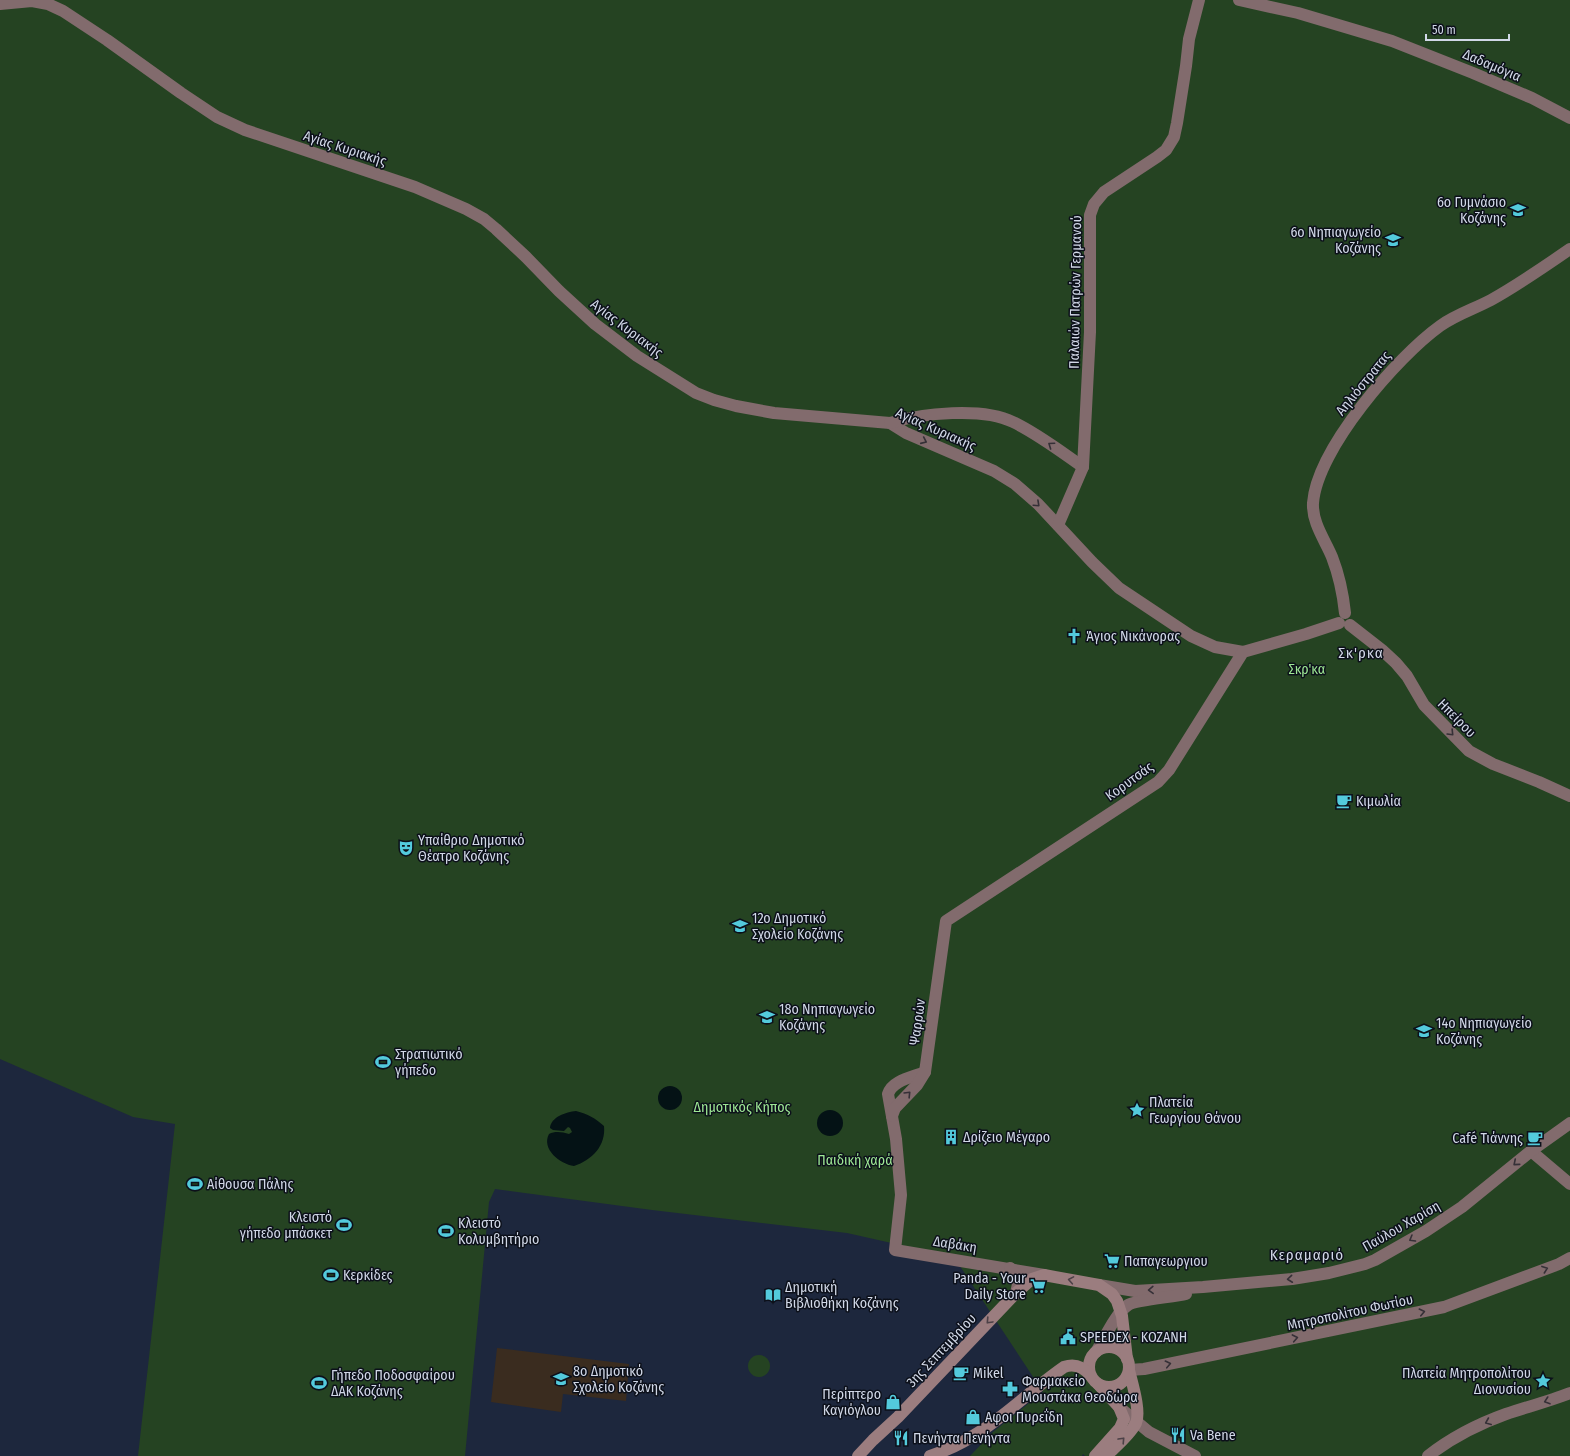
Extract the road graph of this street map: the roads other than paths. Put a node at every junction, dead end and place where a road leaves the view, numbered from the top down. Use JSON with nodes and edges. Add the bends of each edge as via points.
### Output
{"nodes":[{"id":1,"x":1199,"y":0,"type":"edge"},
{"id":2,"x":1239,"y":0,"type":"edge"},
{"id":3,"x":0,"y":4,"type":"edge"},
{"id":4,"x":1570,"y":118,"type":"edge"},
{"id":5,"x":1570,"y":249,"type":"edge"},
{"id":6,"x":908,"y":417,"type":"junction"},
{"id":7,"x":890,"y":423,"type":"junction"},
{"id":8,"x":903,"y":431,"type":"junction"},
{"id":9,"x":1082,"y":467,"type":"junction"},
{"id":10,"x":1058,"y":525,"type":"junction"},
{"id":11,"x":1344,"y":621,"type":"junction"},
{"id":12,"x":1242,"y":652,"type":"junction"},
{"id":13,"x":1570,"y":796,"type":"edge"},
{"id":14,"x":946,"y":921,"type":"joint"},
{"id":15,"x":925,"y":1072,"type":"junction"},
{"id":16,"x":892,"y":1116,"type":"junction"},
{"id":17,"x":1570,"y":1123,"type":"edge"},
{"id":18,"x":1531,"y":1151,"type":"junction"},
{"id":19,"x":1570,"y":1184,"type":"edge"},
{"id":20,"x":1570,"y":1258,"type":"edge"},
{"id":21,"x":1010,"y":1268,"type":"junction"},
{"id":22,"x":1044,"y":1275,"type":"junction"},
{"id":23,"x":1099,"y":1284,"type":"junction"},
{"id":24,"x":1218,"y":1285,"type":"junction"},
{"id":25,"x":1016,"y":1293,"type":"junction"},
{"id":26,"x":1121,"y":1311,"type":"junction"},
{"id":27,"x":1096,"y":1352,"type":"junction"},
{"id":28,"x":1128,"y":1364,"type":"junction"},
{"id":29,"x":1094,"y":1379,"type":"junction"},
{"id":30,"x":1570,"y":1393,"type":"edge"},
{"id":31,"x":1119,"y":1407,"type":"junction"},
{"id":32,"x":898,"y":1417,"type":"junction"},
{"id":33,"x":1136,"y":1423,"type":"junction"},
{"id":34,"x":858,"y":1456,"type":"edge"},
{"id":35,"x":868,"y":1456,"type":"edge"},
{"id":36,"x":930,"y":1456,"type":"edge"},
{"id":37,"x":1095,"y":1456,"type":"edge"},
{"id":38,"x":1106,"y":1456,"type":"edge"},
{"id":39,"x":1195,"y":1456,"type":"edge"},
{"id":40,"x":1428,"y":1456,"type":"edge"}],
"edges":[{"from":1,"to":9,"type":"street","name":"Παλαιών Πατρών Γερμανού","via":[[1188,39],[1174,137],[1158,157],[1104,192],[1094,204],[1090,215],[1090,332]]},
{"from":2,"to":4,"type":"street","name":"Δαδαμόγια","via":[[1392,41],[1473,72]]},
{"from":3,"to":7,"type":"street","name":"Αγίας Κυριακής","via":[[32,1],[48,4],[107,40],[217,117],[245,130],[415,187],[484,219],[595,324],[637,356],[696,392],[736,406],[774,413]]},
{"from":5,"to":11,"type":"street","name":"Αηλιόστρατας","via":[[1500,295],[1442,325],[1423,338],[1368,398],[1345,430],[1327,460],[1317,485],[1314,503],[1314,517],[1338,576]]},
{"from":6,"to":7,"type":"street"},
{"from":6,"to":8,"type":"street","via":[[904,422]]},
{"from":9,"to":6,"type":"street","one_way":true,"via":[[1013,422],[994,416],[928,414]]},
{"from":7,"to":8,"type":"street","name":"Αγίας Κυριακής"},
{"from":8,"to":10,"type":"street","name":"Αγίας Κυριακής","one_way":true,"via":[[994,471],[1015,484]]},
{"from":9,"to":10,"type":"street","name":"Παλαιών Πατρών Γερμανού"},
{"from":10,"to":12,"type":"street","name":"Αγίας Κυριακής","via":[[1119,588],[1191,636],[1215,647]]},
{"from":11,"to":12,"type":"street"},
{"from":11,"to":13,"type":"street","name":"Ηπείρου","one_way":true,"via":[[1396,663],[1424,705],[1469,751],[1493,764]]},
{"from":12,"to":14,"type":"street","name":"Κορυτσάς","via":[[1169,770],[1158,782]]},
{"from":14,"to":15,"type":"street","name":"Ψαρρών"},
{"from":16,"to":15,"type":"street","name":"Ψαρρών","one_way":true,"via":[[895,1108],[917,1085]]},
{"from":15,"to":16,"type":"street","via":[[891,1087],[888,1094]]},
{"from":16,"to":21,"type":"street","name":"Δαβάκη","via":[[901,1195],[895,1250]]},
{"from":17,"to":18,"type":"street","name":"Παύλου Χαρίση"},
{"from":18,"to":19,"type":"street"},
{"from":18,"to":24,"type":"street","name":"Παύλου Χαρίση","one_way":true,"via":[[1462,1207],[1375,1260],[1329,1273],[1292,1279]]},
{"from":28,"to":20,"type":"street","name":"Μητροπολίτου Φωτίου","one_way":true,"via":[[1144,1369],[1444,1307]]},
{"from":21,"to":22,"type":"street","name":"Δαβάκη"},
{"from":21,"to":25,"type":"street","via":[[1018,1278]]},
{"from":23,"to":22,"type":"main road","one_way":true},
{"from":22,"to":25,"type":"main road","name":"3ης Σεπτεμβρίου","via":[[1032,1279]]},
{"from":24,"to":23,"type":"street","name":"Παύλου Χαρίση","one_way":true,"via":[[1135,1291]]},
{"from":23,"to":26,"type":"main road","via":[[1112,1294]]},
{"from":24,"to":26,"type":"street","name":"Παύλου Χαρίση","via":[[1204,1291],[1136,1302]]},
{"from":25,"to":32,"type":"main road","name":"3ης Σεπτεμβρίου","one_way":true},
{"from":26,"to":27,"type":"street"},
{"from":26,"to":28,"type":"main road"},
{"from":27,"to":28,"type":"main road","via":[[1103,1348],[1120,1350]]},
{"from":27,"to":29,"type":"main road","via":[[1090,1360],[1089,1368]]},
{"from":28,"to":29,"type":"main road","via":[[1125,1380],[1116,1386],[1109,1388]]},
{"from":28,"to":33,"type":"main road","via":[[1138,1414]]},
{"from":29,"to":31,"type":"main road"},
{"from":29,"to":36,"type":"main road","via":[[1078,1366],[1064,1367],[982,1431],[960,1444]]},
{"from":30,"to":40,"type":"street","one_way":true,"via":[[1506,1414],[1476,1427],[1457,1436]]},
{"from":31,"to":33,"type":"street"},
{"from":31,"to":37,"type":"main road","via":[[1123,1423]]},
{"from":32,"to":34,"type":"main road","name":"3ης Σεπτεμβρίου"},
{"from":32,"to":35,"type":"main road","name":"3ης Σεπτεμβρίου"},
{"from":38,"to":33,"type":"main road","one_way":true},
{"from":33,"to":39,"type":"street"}]}
